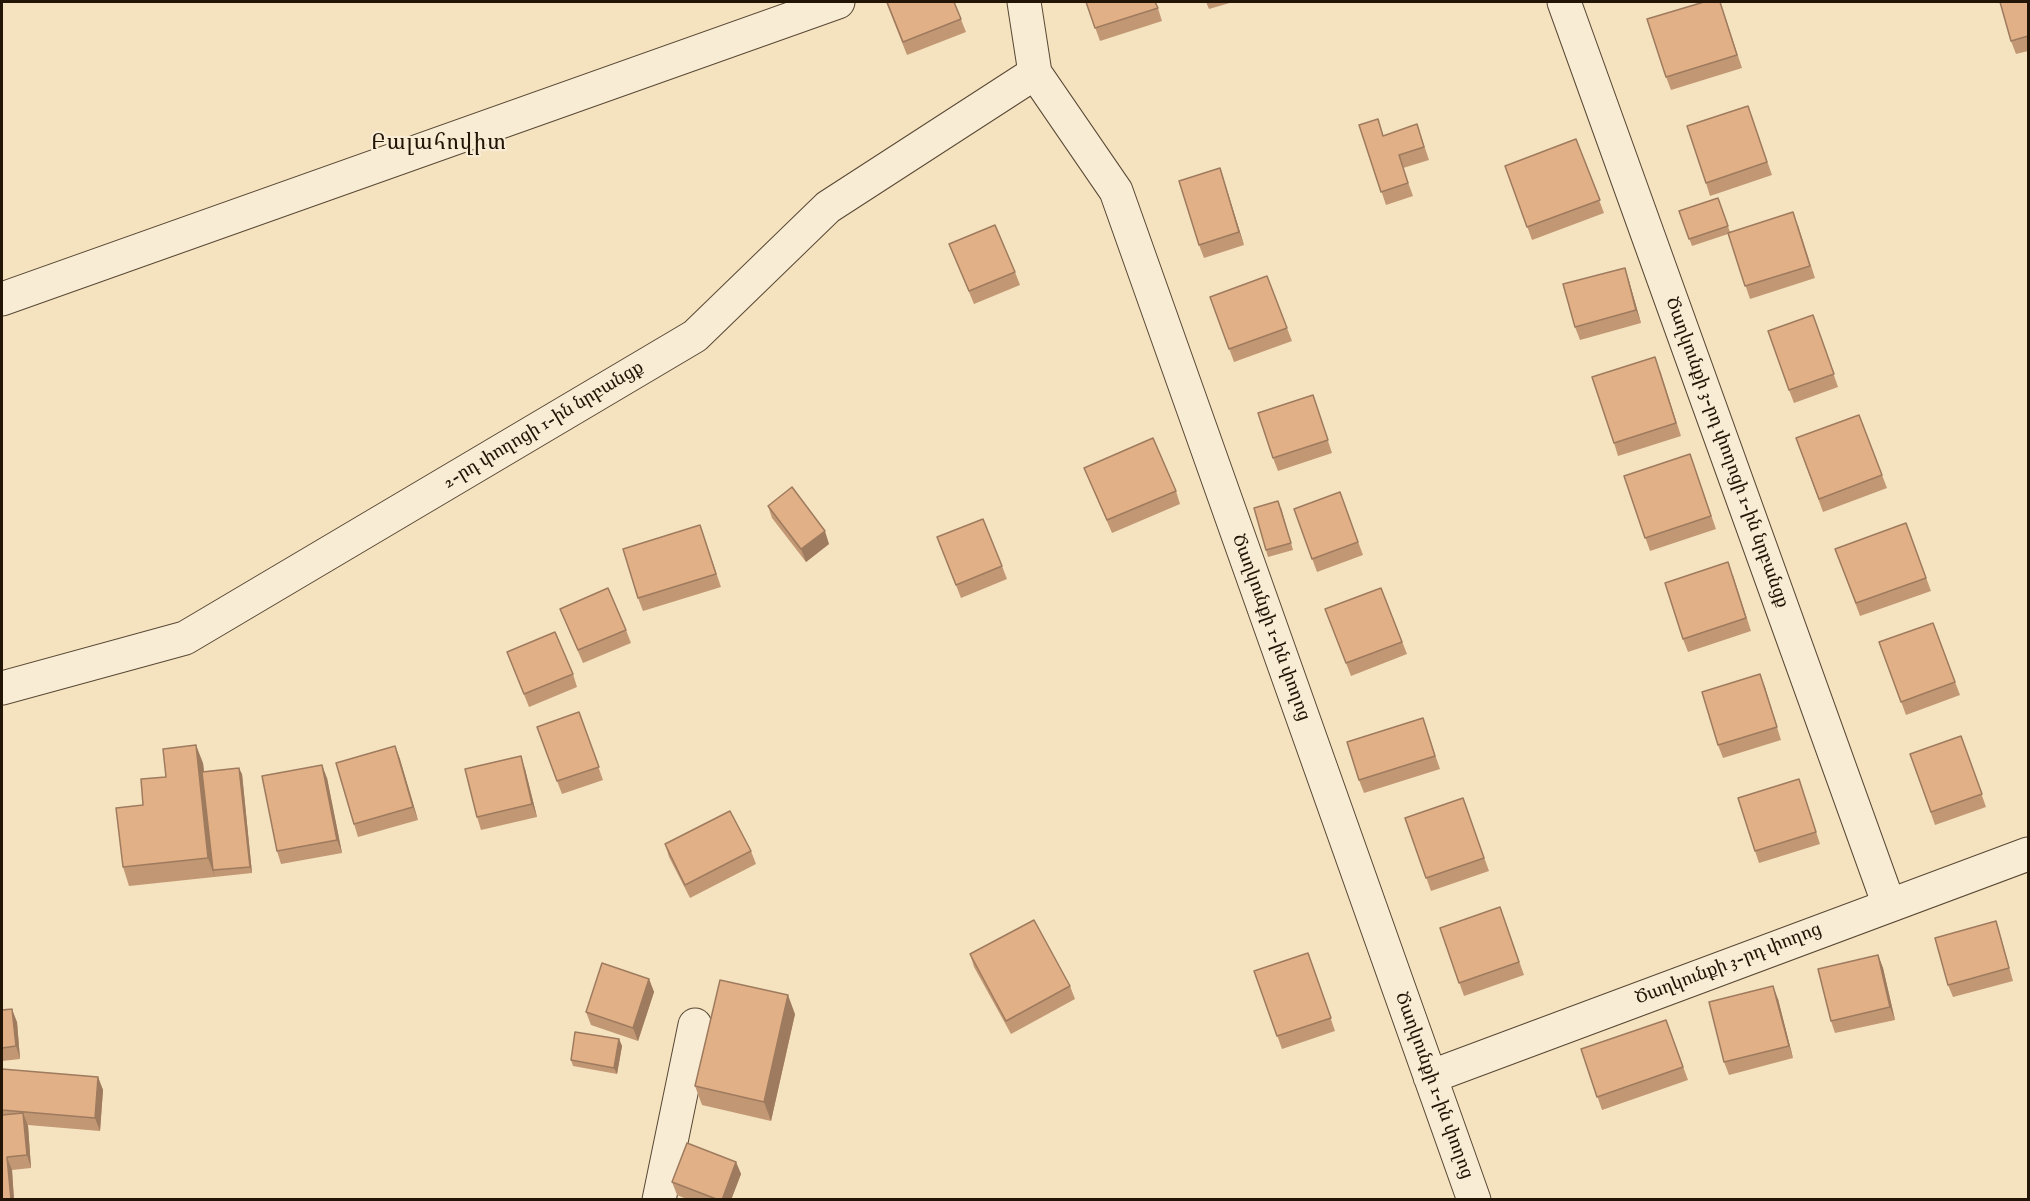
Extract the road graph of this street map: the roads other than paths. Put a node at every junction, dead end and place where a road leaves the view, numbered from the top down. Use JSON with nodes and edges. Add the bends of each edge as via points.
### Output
{"nodes":[{"id":1,"x":838,"y":2,"type":"edge"},
{"id":2,"x":1024,"y":2,"type":"edge"},
{"id":3,"x":1564,"y":2,"type":"edge"},
{"id":4,"x":1035,"y":73,"type":"junction"},
{"id":5,"x":2,"y":299,"type":"edge"},
{"id":6,"x":2,"y":688,"type":"edge"},
{"id":7,"x":2028,"y":854,"type":"edge"},
{"id":8,"x":1889,"y":905,"type":"junction"},
{"id":9,"x":695,"y":1025,"type":"dead end"},
{"id":10,"x":1430,"y":1077,"type":"junction"},
{"id":11,"x":659,"y":1200,"type":"edge"},
{"id":12,"x":1474,"y":1200,"type":"edge"}],
"edges":[{"from":1,"to":5,"type":"street"},
{"from":2,"to":4,"type":"street"},
{"from":3,"to":8,"type":"street","name":"Ծաղկունքի 3-րդ փողոցի 1-ին նրբանցք"},
{"from":4,"to":6,"type":"street","name":"2-րդ փողոցի 1-ին նրբանցք","via":[[828,207],[695,336],[185,638]]},
{"from":4,"to":10,"type":"street","name":"Ծաղկունքի 1-ին փողոց","via":[[1116,191]]},
{"from":7,"to":8,"type":"street","name":"Ծաղկունքի 3-րդ փողոց"},
{"from":8,"to":10,"type":"street","name":"Ծաղկունքի 3-րդ փողոց"},
{"from":9,"to":11,"type":"street"},
{"from":10,"to":12,"type":"street","name":"Ծաղկունքի 1-ին փողոց"}]}
